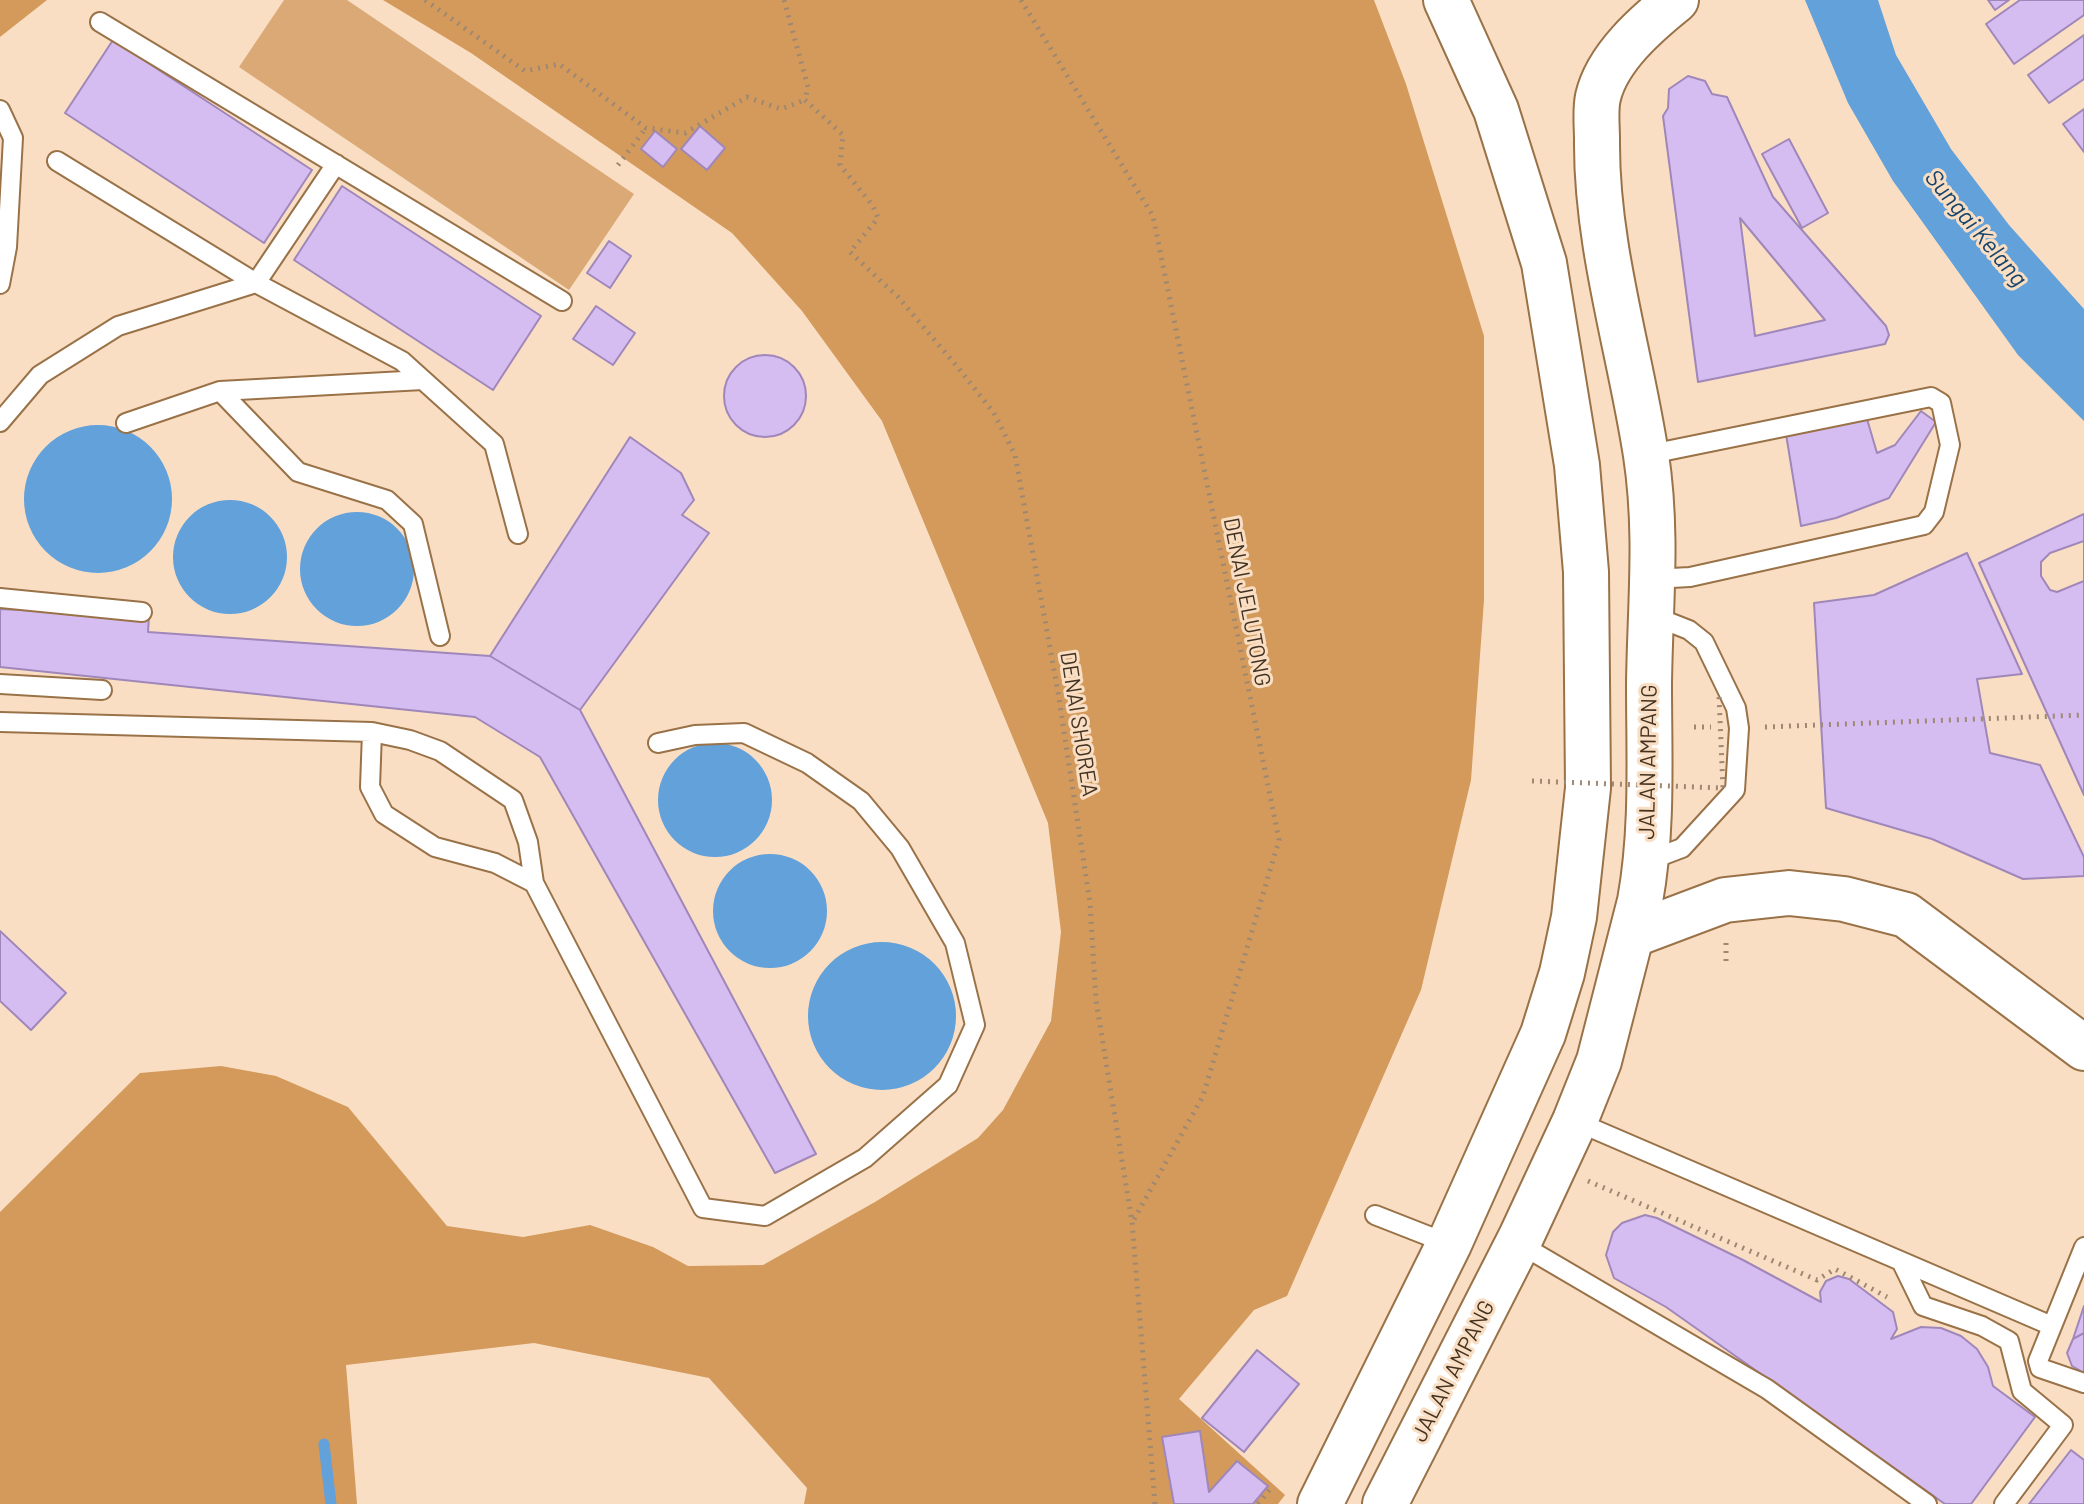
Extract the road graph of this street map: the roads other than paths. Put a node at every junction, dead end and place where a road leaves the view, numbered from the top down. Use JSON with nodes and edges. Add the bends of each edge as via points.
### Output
{"nodes":[{"id":1,"x":1446,"y":0,"type":"edge"},
{"id":2,"x":1676,"y":0,"type":"edge"},
{"id":3,"x":100,"y":22,"type":"dead end"},
{"id":4,"x":0,"y":110,"type":"edge"},
{"id":5,"x":57,"y":161,"type":"dead end"},
{"id":6,"x":336,"y":164,"type":"junction"},
{"id":7,"x":256,"y":283,"type":"junction"},
{"id":8,"x":0,"y":284,"type":"edge"},
{"id":9,"x":562,"y":301,"type":"dead end"},
{"id":10,"x":423,"y":380,"type":"junction"},
{"id":11,"x":220,"y":391,"type":"junction"},
{"id":12,"x":0,"y":422,"type":"edge"},
{"id":13,"x":126,"y":423,"type":"dead end"},
{"id":14,"x":1646,"y":455,"type":"junction"},
{"id":15,"x":518,"y":534,"type":"dead end"},
{"id":16,"x":1652,"y":597,"type":"junction"},
{"id":17,"x":0,"y":598,"type":"edge"},
{"id":18,"x":142,"y":612,"type":"dead end"},
{"id":19,"x":440,"y":636,"type":"dead end"},
{"id":20,"x":0,"y":684,"type":"edge"},
{"id":21,"x":102,"y":690,"type":"dead end"},
{"id":22,"x":0,"y":722,"type":"edge"},
{"id":23,"x":372,"y":732,"type":"junction"},
{"id":24,"x":658,"y":743,"type":"dead end"},
{"id":25,"x":1645,"y":862,"type":"junction"},
{"id":26,"x":534,"y":883,"type":"junction"},
{"id":27,"x":1632,"y":935,"type":"junction"},
{"id":28,"x":2084,"y":1048,"type":"edge"},
{"id":29,"x":1575,"y":1121,"type":"junction"},
{"id":30,"x":1375,"y":1215,"type":"dead end"},
{"id":31,"x":1518,"y":1243,"type":"junction"},
{"id":32,"x":1449,"y":1244,"type":"junction"},
{"id":33,"x":2084,"y":1247,"type":"edge"},
{"id":34,"x":1902,"y":1263,"type":"junction"},
{"id":35,"x":2052,"y":1326,"type":"junction"},
{"id":36,"x":2084,"y":1383,"type":"edge"},
{"id":37,"x":1320,"y":1504,"type":"edge"},
{"id":38,"x":1385,"y":1504,"type":"edge"},
{"id":39,"x":1927,"y":1504,"type":"edge"},
{"id":40,"x":2004,"y":1504,"type":"edge"}],
"edges":[{"from":1,"to":32,"type":"main road","via":[[1496,110],[1544,263],[1577,465],[1586,572],[1588,715],[1588,788],[1574,917],[1562,973],[1532,1061]]},
{"from":2,"to":14,"type":"main road","name":"JALAN AMPANG","via":[[1609,69],[1598,98],[1601,218]]},
{"from":3,"to":6,"type":"lane"},
{"from":4,"to":8,"type":"lane","via":[[13,138]]},
{"from":5,"to":7,"type":"lane"},
{"from":6,"to":7,"type":"lane"},
{"from":6,"to":9,"type":"lane"},
{"from":7,"to":10,"type":"lane","via":[[402,361]]},
{"from":7,"to":12,"type":"lane","via":[[118,326],[40,375]]},
{"from":10,"to":11,"type":"lane"},
{"from":10,"to":15,"type":"lane","via":[[494,444]]},
{"from":11,"to":13,"type":"lane"},
{"from":11,"to":19,"type":"lane","via":[[298,472],[387,500],[413,524]]},
{"from":14,"to":16,"type":"main road","name":"JALAN AMPANG","via":[[1654,514]]},
{"from":14,"to":16,"type":"lane","via":[[1931,397],[1941,403],[1950,445],[1934,512],[1924,525],[1690,577]]},
{"from":16,"to":25,"type":"main road","name":"JALAN AMPANG"},
{"from":16,"to":25,"type":"lane","via":[[1704,642],[1736,708],[1739,728],[1735,790],[1682,848]]},
{"from":17,"to":18,"type":"lane"},
{"from":20,"to":21,"type":"lane"},
{"from":22,"to":23,"type":"lane"},
{"from":23,"to":26,"type":"lane","via":[[440,751],[513,800],[528,842]]},
{"from":23,"to":26,"type":"lane","via":[[370,787],[384,814],[435,847],[495,863]]},
{"from":24,"to":26,"type":"lane","via":[[744,733],[807,763],[861,801],[900,848],[955,943],[975,1025],[948,1085],[865,1158],[765,1216],[703,1208]]},
{"from":25,"to":27,"type":"main road","name":"JALAN AMPANG"},
{"from":27,"to":28,"type":"main road","via":[[1725,900],[1789,893],[1844,899],[1906,915]]},
{"from":27,"to":29,"type":"main road","name":"JALAN AMPANG","via":[[1599,1061]]},
{"from":29,"to":31,"type":"main road","name":"JALAN AMPANG"},
{"from":29,"to":34,"type":"lane"},
{"from":30,"to":32,"type":"lane"},
{"from":31,"to":38,"type":"main road","name":"JALAN AMPANG"},
{"from":31,"to":39,"type":"lane","via":[[1767,1389]]},
{"from":32,"to":37,"type":"main road"},
{"from":33,"to":35,"type":"lane"},
{"from":34,"to":35,"type":"lane"},
{"from":34,"to":40,"type":"lane","via":[[1926,1313],[1982,1326],[2009,1341],[2022,1391],[2063,1425]]},
{"from":35,"to":36,"type":"lane","via":[[2040,1368]]}]}
